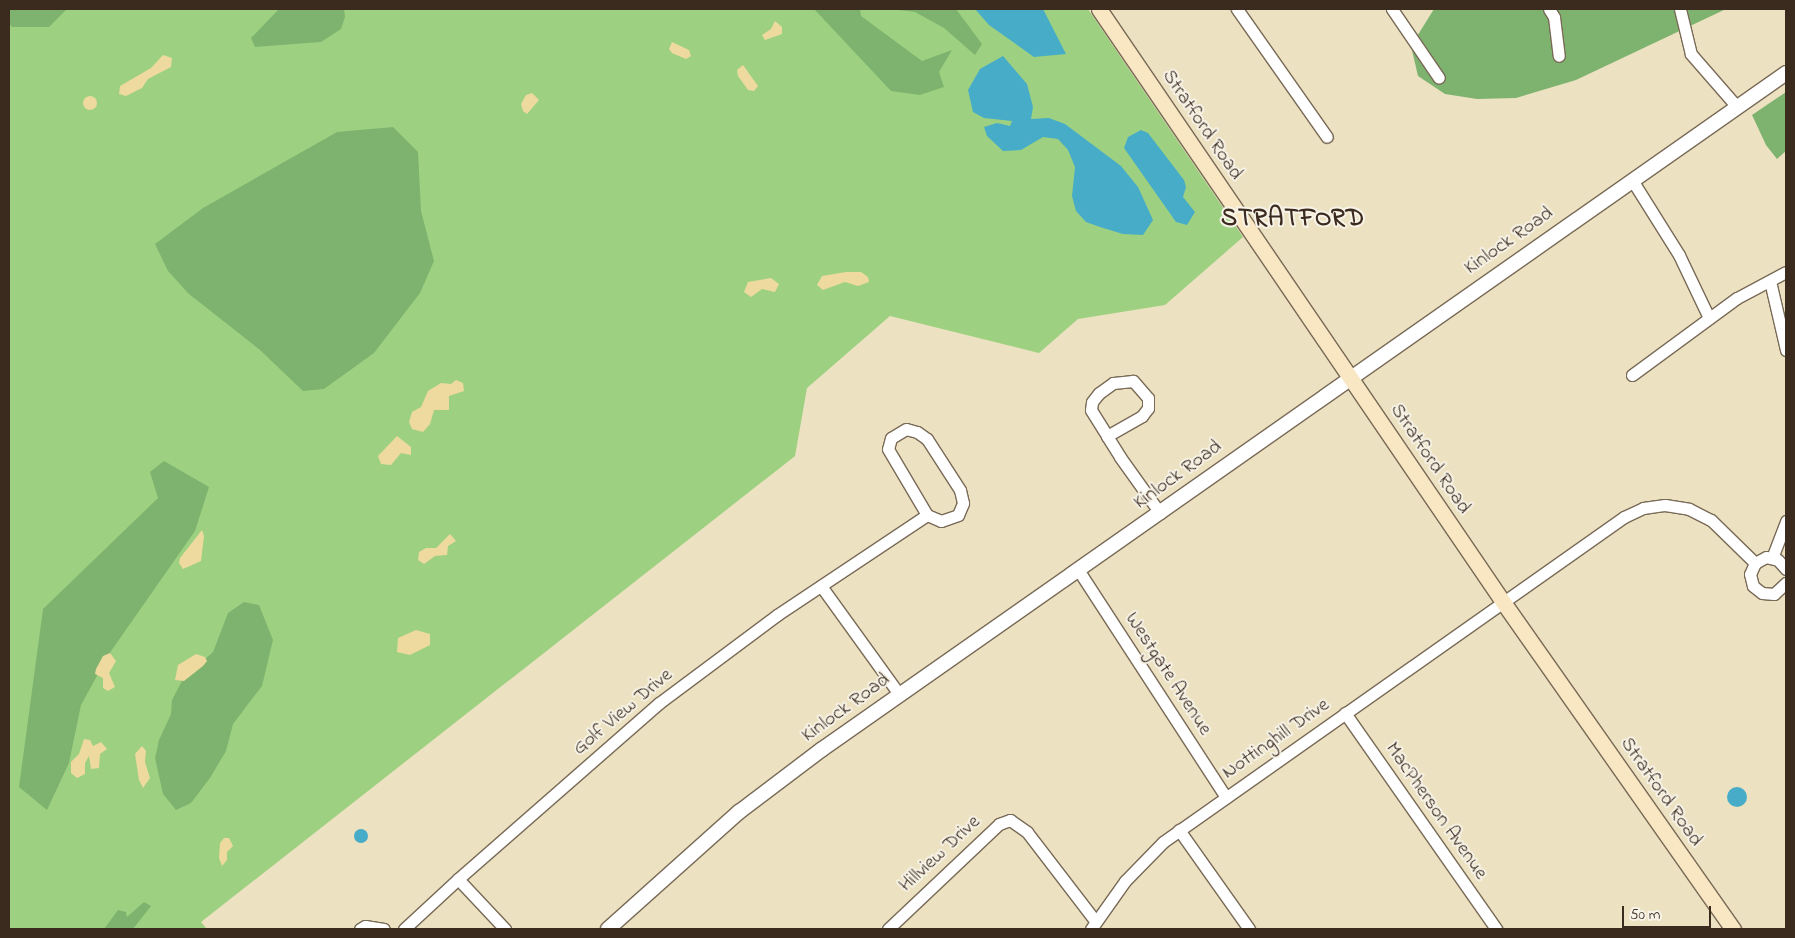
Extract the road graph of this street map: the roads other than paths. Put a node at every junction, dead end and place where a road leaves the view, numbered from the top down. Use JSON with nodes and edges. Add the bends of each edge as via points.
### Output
{"nodes":[{"id":1,"x":1098,"y":9,"type":"edge"},
{"id":2,"x":1238,"y":9,"type":"edge"},
{"id":3,"x":1392,"y":9,"type":"edge"},
{"id":4,"x":1549,"y":9,"type":"edge"},
{"id":5,"x":1680,"y":9,"type":"edge"},
{"id":6,"x":1559,"y":56,"type":"dead end"},
{"id":7,"x":1786,"y":73,"type":"edge"},
{"id":8,"x":1439,"y":78,"type":"dead end"},
{"id":9,"x":1737,"y":107,"type":"junction"},
{"id":10,"x":1327,"y":137,"type":"dead end"},
{"id":11,"x":1632,"y":180,"type":"junction"},
{"id":12,"x":1786,"y":272,"type":"edge"},
{"id":13,"x":1770,"y":281,"type":"junction"},
{"id":14,"x":1708,"y":318,"type":"junction"},
{"id":15,"x":1786,"y":350,"type":"edge"},
{"id":16,"x":1632,"y":375,"type":"dead end"},
{"id":17,"x":1350,"y":376,"type":"junction"},
{"id":18,"x":1107,"y":436,"type":"junction"},
{"id":19,"x":1160,"y":513,"type":"junction"},
{"id":20,"x":927,"y":515,"type":"junction"},
{"id":21,"x":1786,"y":521,"type":"edge"},
{"id":22,"x":1772,"y":558,"type":"junction"},
{"id":23,"x":1755,"y":563,"type":"junction"},
{"id":24,"x":1786,"y":569,"type":"edge"},
{"id":25,"x":1079,"y":571,"type":"junction"},
{"id":26,"x":1786,"y":583,"type":"edge"},
{"id":27,"x":821,"y":586,"type":"junction"},
{"id":28,"x":1503,"y":602,"type":"junction"},
{"id":29,"x":899,"y":694,"type":"junction"},
{"id":30,"x":1345,"y":713,"type":"junction"},
{"id":31,"x":1226,"y":797,"type":"junction"},
{"id":32,"x":1179,"y":830,"type":"junction"},
{"id":33,"x":458,"y":879,"type":"junction"},
{"id":34,"x":1094,"y":926,"type":"edge"},
{"id":35,"x":360,"y":929,"type":"edge"},
{"id":36,"x":384,"y":929,"type":"edge"},
{"id":37,"x":404,"y":929,"type":"edge"},
{"id":38,"x":505,"y":929,"type":"edge"},
{"id":39,"x":608,"y":929,"type":"edge"},
{"id":40,"x":888,"y":929,"type":"edge"},
{"id":41,"x":1249,"y":929,"type":"edge"},
{"id":42,"x":1496,"y":929,"type":"edge"},
{"id":43,"x":1734,"y":929,"type":"edge"}],
"edges":[{"from":1,"to":17,"type":"main road","name":"Stratford Road"},
{"from":2,"to":10,"type":"street"},
{"from":3,"to":8,"type":"street"},
{"from":4,"to":6,"type":"street","via":[[1554,17]]},
{"from":5,"to":9,"type":"street","via":[[1691,54]]},
{"from":7,"to":9,"type":"street","name":"Kinlock Road"},
{"from":9,"to":11,"type":"street","name":"Kinlock Road"},
{"from":11,"to":14,"type":"street","via":[[1679,255]]},
{"from":11,"to":17,"type":"street","name":"Kinlock Road"},
{"from":12,"to":13,"type":"street"},
{"from":13,"to":14,"type":"street"},
{"from":13,"to":15,"type":"street"},
{"from":14,"to":16,"type":"street"},
{"from":17,"to":19,"type":"street","name":"Kinlock Road"},
{"from":17,"to":28,"type":"main road","name":"Stratford Road"},
{"from":18,"to":18,"type":"street","via":[[1091,410],[1092,402],[1113,383],[1133,381],[1148,398],[1148,408],[1142,416]]},
{"from":18,"to":19,"type":"street"},
{"from":19,"to":25,"type":"street","name":"Kinlock Road"},
{"from":20,"to":20,"type":"street","via":[[934,520],[952,519],[958,515],[963,503],[960,490],[927,440],[918,432],[906,429],[891,438],[888,449]]},
{"from":20,"to":27,"type":"street","name":"Golf View Drive"},
{"from":21,"to":22,"type":"street"},
{"from":22,"to":23,"type":"street"},
{"from":22,"to":24,"type":"street"},
{"from":23,"to":26,"type":"street","via":[[1750,574],[1757,590],[1774,594]]},
{"from":23,"to":28,"type":"street","name":"Nottinghill Drive","via":[[1711,520],[1689,509],[1665,505],[1643,508],[1624,517]]},
{"from":25,"to":29,"type":"street","name":"Kinlock Road"},
{"from":25,"to":31,"type":"street","name":"Westgate Avenue"},
{"from":27,"to":29,"type":"street"},
{"from":27,"to":33,"type":"street","name":"Golf View Drive","via":[[659,704]]},
{"from":28,"to":30,"type":"street","name":"Nottinghill Drive"},
{"from":28,"to":43,"type":"main road","name":"Stratford Road"},
{"from":29,"to":39,"type":"street","name":"Kinlock Road","via":[[739,812]]},
{"from":30,"to":31,"type":"street","name":"Nottinghill Drive"},
{"from":30,"to":42,"type":"street","name":"MacPherson Avenue"},
{"from":31,"to":32,"type":"street","name":"Nottinghill Drive"},
{"from":32,"to":34,"type":"street","name":"Nottinghill Drive","via":[[1143,859]]},
{"from":32,"to":41,"type":"street"},
{"from":33,"to":37,"type":"street","name":"Golf View Drive"},
{"from":33,"to":38,"type":"street"},
{"from":34,"to":40,"type":"street","name":"Hillview Drive","via":[[1027,832],[1010,820],[999,824]]},
{"from":35,"to":36,"type":"street","via":[[365,926]]}]}
